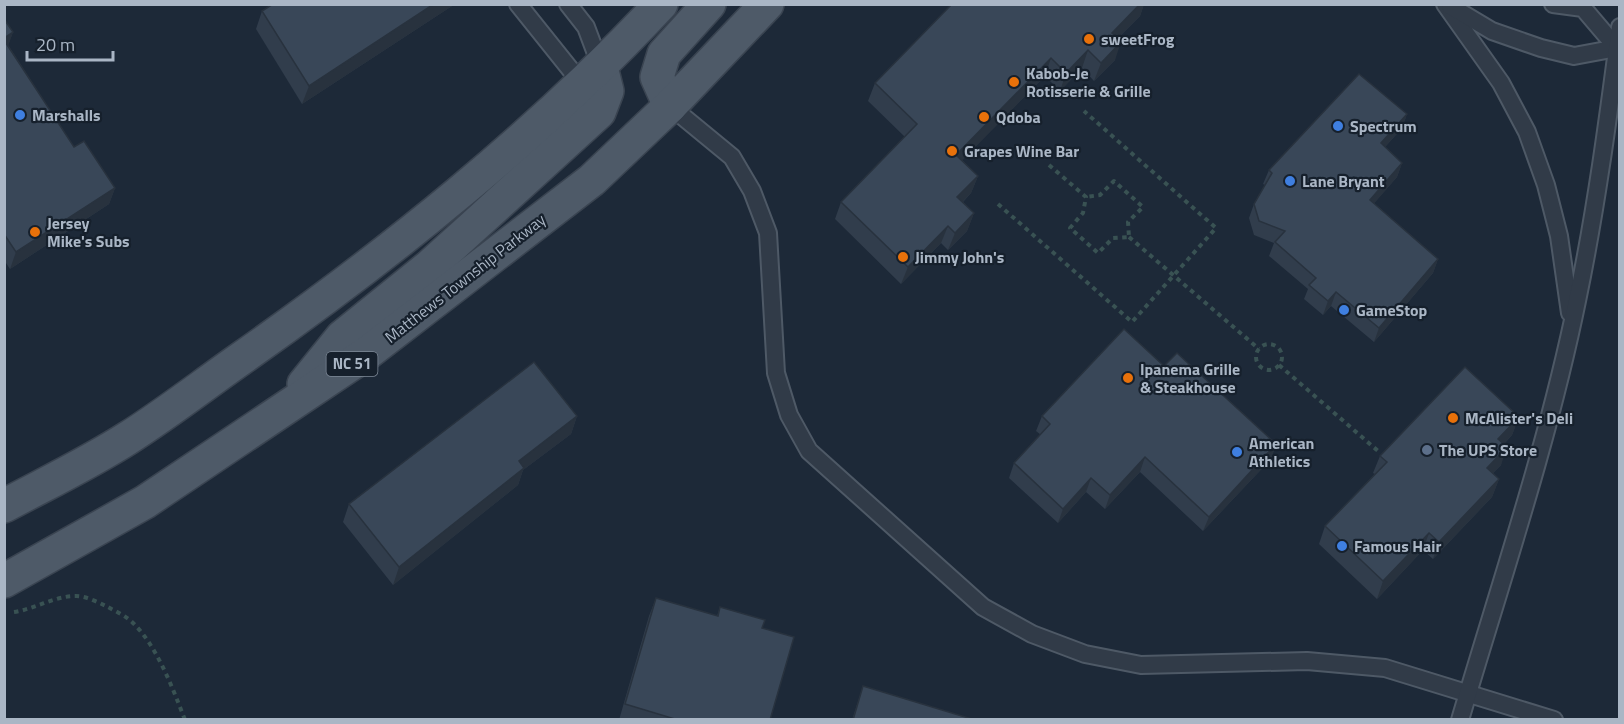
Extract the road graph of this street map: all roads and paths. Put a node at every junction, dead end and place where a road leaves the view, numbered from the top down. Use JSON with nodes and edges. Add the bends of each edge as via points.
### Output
{"nodes":[{"id":1,"x":518,"y":4,"type":"edge"},
{"id":2,"x":568,"y":4,"type":"edge"},
{"id":3,"x":661,"y":4,"type":"edge"},
{"id":4,"x":709,"y":4,"type":"edge"},
{"id":5,"x":767,"y":4,"type":"edge"},
{"id":6,"x":1446,"y":4,"type":"edge"},
{"id":7,"x":1553,"y":4,"type":"edge"},
{"id":8,"x":1620,"y":27,"type":"edge"},
{"id":9,"x":1618,"y":49,"type":"edge"},
{"id":10,"x":591,"y":75,"type":"junction"},
{"id":11,"x":670,"y":106,"type":"junction"},
{"id":12,"x":1084,"y":111,"type":"dead end"},
{"id":13,"x":1048,"y":165,"type":"dead end"},
{"id":14,"x":1086,"y":198,"type":"junction"},
{"id":15,"x":998,"y":204,"type":"dead end"},
{"id":16,"x":1129,"y":237,"type":"junction"},
{"id":17,"x":1173,"y":275,"type":"junction"},
{"id":18,"x":1572,"y":324,"type":"junction"},
{"id":19,"x":1259,"y":349,"type":"junction"},
{"id":20,"x":1278,"y":365,"type":"junction"},
{"id":21,"x":285,"y":409,"type":"junction"},
{"id":22,"x":1378,"y":452,"type":"dead end"},
{"id":23,"x":4,"y":506,"type":"edge"},
{"id":24,"x":7,"y":597,"type":"edge"},
{"id":25,"x":1468,"y":693,"type":"junction"},
{"id":26,"x":185,"y":720,"type":"edge"},
{"id":27,"x":1460,"y":720,"type":"edge"},
{"id":28,"x":1554,"y":720,"type":"edge"}],
"edges":[{"from":1,"to":10,"type":"lane"},
{"from":2,"to":10,"type":"lane","via":[[586,27]]},
{"from":3,"to":10,"type":"main road"},
{"from":4,"to":11,"type":"main road","via":[[664,54],[657,77]]},
{"from":5,"to":11,"type":"main road","name":"Matthews Township Parkway","number":"NC 51"},
{"from":6,"to":9,"type":"lane","via":[[1492,31],[1541,48],[1574,56]]},
{"from":6,"to":18,"type":"lane","via":[[1501,83],[1527,132],[1559,236]]},
{"from":7,"to":9,"type":"lane","via":[[1583,8]]},
{"from":8,"to":9,"type":"lane"},
{"from":9,"to":18,"type":"lane"},
{"from":10,"to":21,"type":"main road","via":[[607,91],[599,112],[430,266],[342,337]]},
{"from":10,"to":23,"type":"main road","via":[[428,219],[324,300],[127,439]]},
{"from":11,"to":21,"type":"main road","name":"Matthews Township Parkway","number":"NC 51","via":[[582,187],[366,354]]},
{"from":11,"to":25,"type":"lane","via":[[732,157],[752,191],[768,233],[776,373],[789,415],[809,451],[983,607],[1032,634],[1085,654],[1141,665],[1318,662],[1385,668]]},
{"from":12,"to":17,"type":"path","via":[[1216,228]]},
{"from":13,"to":14,"type":"path"},
{"from":14,"to":16,"type":"path","via":[[1100,195],[1114,181],[1143,207],[1128,222]]},
{"from":14,"to":16,"type":"path","via":[[1083,213],[1070,228],[1098,253],[1113,238]]},
{"from":15,"to":17,"type":"path","via":[[1132,322]]},
{"from":16,"to":17,"type":"path"},
{"from":17,"to":19,"type":"path"},
{"from":18,"to":25,"type":"lane","via":[[1542,446]]},
{"from":19,"to":20,"type":"path","via":[[1256,358],[1260,367],[1270,369]]},
{"from":19,"to":20,"type":"path","via":[[1268,344],[1277,348],[1282,356]]},
{"from":20,"to":22,"type":"path"},
{"from":21,"to":24,"type":"main road","name":"Matthews Township Parkway","number":"NC 51"},
{"from":24,"to":26,"type":"path","via":[[23,611],[60,597],[78,596],[94,600],[132,622],[147,640],[170,682]]},
{"from":25,"to":27,"type":"lane"},
{"from":25,"to":28,"type":"lane"}]}
